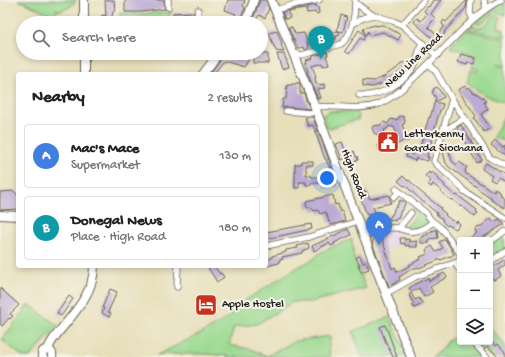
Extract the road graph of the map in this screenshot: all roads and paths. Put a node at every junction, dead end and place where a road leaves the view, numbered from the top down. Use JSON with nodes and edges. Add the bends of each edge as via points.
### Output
{"nodes":[{"id":1,"x":84,"y":0,"type":"edge"},
{"id":2,"x":168,"y":0,"type":"edge"},
{"id":3,"x":254,"y":0,"type":"edge"},
{"id":4,"x":271,"y":0,"type":"edge"},
{"id":5,"x":319,"y":0,"type":"edge"},
{"id":6,"x":424,"y":0,"type":"edge"},
{"id":7,"x":471,"y":0,"type":"edge"},
{"id":8,"x":484,"y":0,"type":"edge"},
{"id":9,"x":501,"y":0,"type":"edge"},
{"id":10,"x":355,"y":1,"type":"edge"},
{"id":11,"x":168,"y":7,"type":"dead end"},
{"id":12,"x":486,"y":9,"type":"junction"},
{"id":13,"x":198,"y":10,"type":"dead end"},
{"id":14,"x":275,"y":10,"type":"junction"},
{"id":15,"x":373,"y":15,"type":"junction"},
{"id":16,"x":84,"y":16,"type":"edge"},
{"id":17,"x":197,"y":16,"type":"edge"},
{"id":18,"x":248,"y":16,"type":"edge"},
{"id":19,"x":473,"y":19,"type":"junction"},
{"id":20,"x":352,"y":24,"type":"junction"},
{"id":21,"x":402,"y":25,"type":"junction"},
{"id":22,"x":422,"y":42,"type":"junction"},
{"id":23,"x":292,"y":53,"type":"junction"},
{"id":24,"x":308,"y":54,"type":"junction"},
{"id":25,"x":437,"y":56,"type":"junction"},
{"id":26,"x":84,"y":60,"type":"edge"},
{"id":27,"x":214,"y":60,"type":"edge"},
{"id":28,"x":429,"y":64,"type":"junction"},
{"id":29,"x":299,"y":68,"type":"junction"},
{"id":30,"x":84,"y":72,"type":"edge"},
{"id":31,"x":205,"y":72,"type":"edge"},
{"id":32,"x":359,"y":95,"type":"dead end"},
{"id":33,"x":452,"y":99,"type":"junction"},
{"id":34,"x":316,"y":109,"type":"junction"},
{"id":35,"x":286,"y":111,"type":"dead end"},
{"id":36,"x":464,"y":118,"type":"junction"},
{"id":37,"x":442,"y":132,"type":"junction"},
{"id":38,"x":505,"y":166,"type":"edge"},
{"id":39,"x":394,"y":197,"type":"dead end"},
{"id":40,"x":411,"y":213,"type":"dead end"},
{"id":41,"x":0,"y":215,"type":"edge"},
{"id":42,"x":16,"y":216,"type":"edge"},
{"id":43,"x":505,"y":218,"type":"edge"},
{"id":44,"x":358,"y":221,"type":"junction"},
{"id":45,"x":433,"y":222,"type":"junction"},
{"id":46,"x":399,"y":228,"type":"junction"},
{"id":47,"x":505,"y":232,"type":"edge"},
{"id":48,"x":364,"y":234,"type":"junction"},
{"id":49,"x":493,"y":240,"type":"edge"},
{"id":50,"x":268,"y":246,"type":"edge"},
{"id":51,"x":457,"y":250,"type":"edge"},
{"id":52,"x":505,"y":251,"type":"edge"},
{"id":53,"x":493,"y":260,"type":"edge"},
{"id":54,"x":457,"y":262,"type":"edge"},
{"id":55,"x":94,"y":268,"type":"edge"},
{"id":56,"x":178,"y":268,"type":"edge"},
{"id":57,"x":177,"y":287,"type":"dead end"},
{"id":58,"x":385,"y":294,"type":"junction"},
{"id":59,"x":475,"y":345,"type":"edge"},
{"id":60,"x":45,"y":355,"type":"edge"},
{"id":61,"x":411,"y":357,"type":"edge"},
{"id":62,"x":487,"y":357,"type":"edge"}],
"edges":[{"from":1,"to":16,"type":"street"},
{"from":2,"to":11,"type":"street"},
{"from":3,"to":18,"type":"street"},
{"from":4,"to":14,"type":"street","name":"High Road"},
{"from":5,"to":14,"type":"street"},
{"from":6,"to":21,"type":"street"},
{"from":7,"to":19,"type":"street","via":[[470,12]]},
{"from":8,"to":12,"type":"street"},
{"from":9,"to":12,"type":"street","name":"New Line Road"},
{"from":10,"to":15,"type":"street"},
{"from":10,"to":20,"type":"street"},
{"from":12,"to":19,"type":"street","name":"New Line Road"},
{"from":13,"to":17,"type":"street"},
{"from":14,"to":23,"type":"street","name":"High Road"},
{"from":15,"to":20,"type":"street"},
{"from":15,"to":21,"type":"street"},
{"from":19,"to":25,"type":"street","name":"New Line Road"},
{"from":20,"to":24,"type":"street","via":[[346,40],[341,44]]},
{"from":21,"to":22,"type":"street"},
{"from":22,"to":25,"type":"street"},
{"from":22,"to":32,"type":"street","via":[[414,66],[405,77],[383,92]]},
{"from":23,"to":24,"type":"street"},
{"from":23,"to":29,"type":"street","name":"High Road"},
{"from":24,"to":29,"type":"street"},
{"from":25,"to":28,"type":"street","name":"New Line Road"},
{"from":26,"to":30,"type":"street"},
{"from":27,"to":31,"type":"street"},
{"from":28,"to":33,"type":"street"},
{"from":28,"to":34,"type":"street","name":"New Line Road","via":[[402,90],[378,104],[361,108]]},
{"from":29,"to":34,"type":"street","name":"High Road"},
{"from":33,"to":36,"type":"street"},
{"from":33,"to":37,"type":"street"},
{"from":34,"to":35,"type":"street","name":"New Line Road","via":[[311,113]]},
{"from":34,"to":44,"type":"street","name":"High Road"},
{"from":36,"to":37,"type":"street"},
{"from":36,"to":38,"type":"street","via":[[490,158]]},
{"from":37,"to":43,"type":"street","via":[[435,164],[464,191]]},
{"from":39,"to":45,"type":"street","via":[[397,191],[426,213]]},
{"from":40,"to":46,"type":"street"},
{"from":41,"to":42,"type":"street"},
{"from":44,"to":48,"type":"street","name":"High Road"},
{"from":44,"to":50,"type":"street"},
{"from":45,"to":46,"type":"street","via":[[417,231],[410,232]]},
{"from":45,"to":51,"type":"street","via":[[441,228]]},
{"from":46,"to":48,"type":"street","via":[[387,228]]},
{"from":47,"to":49,"type":"street"},
{"from":48,"to":58,"type":"street","name":"High Road"},
{"from":52,"to":53,"type":"street"},
{"from":54,"to":58,"type":"street","via":[[415,276]]},
{"from":55,"to":60,"type":"street","via":[[85,299],[52,341]]},
{"from":56,"to":57,"type":"street"},
{"from":58,"to":61,"type":"street","name":"High Road"},
{"from":59,"to":62,"type":"street"}]}
